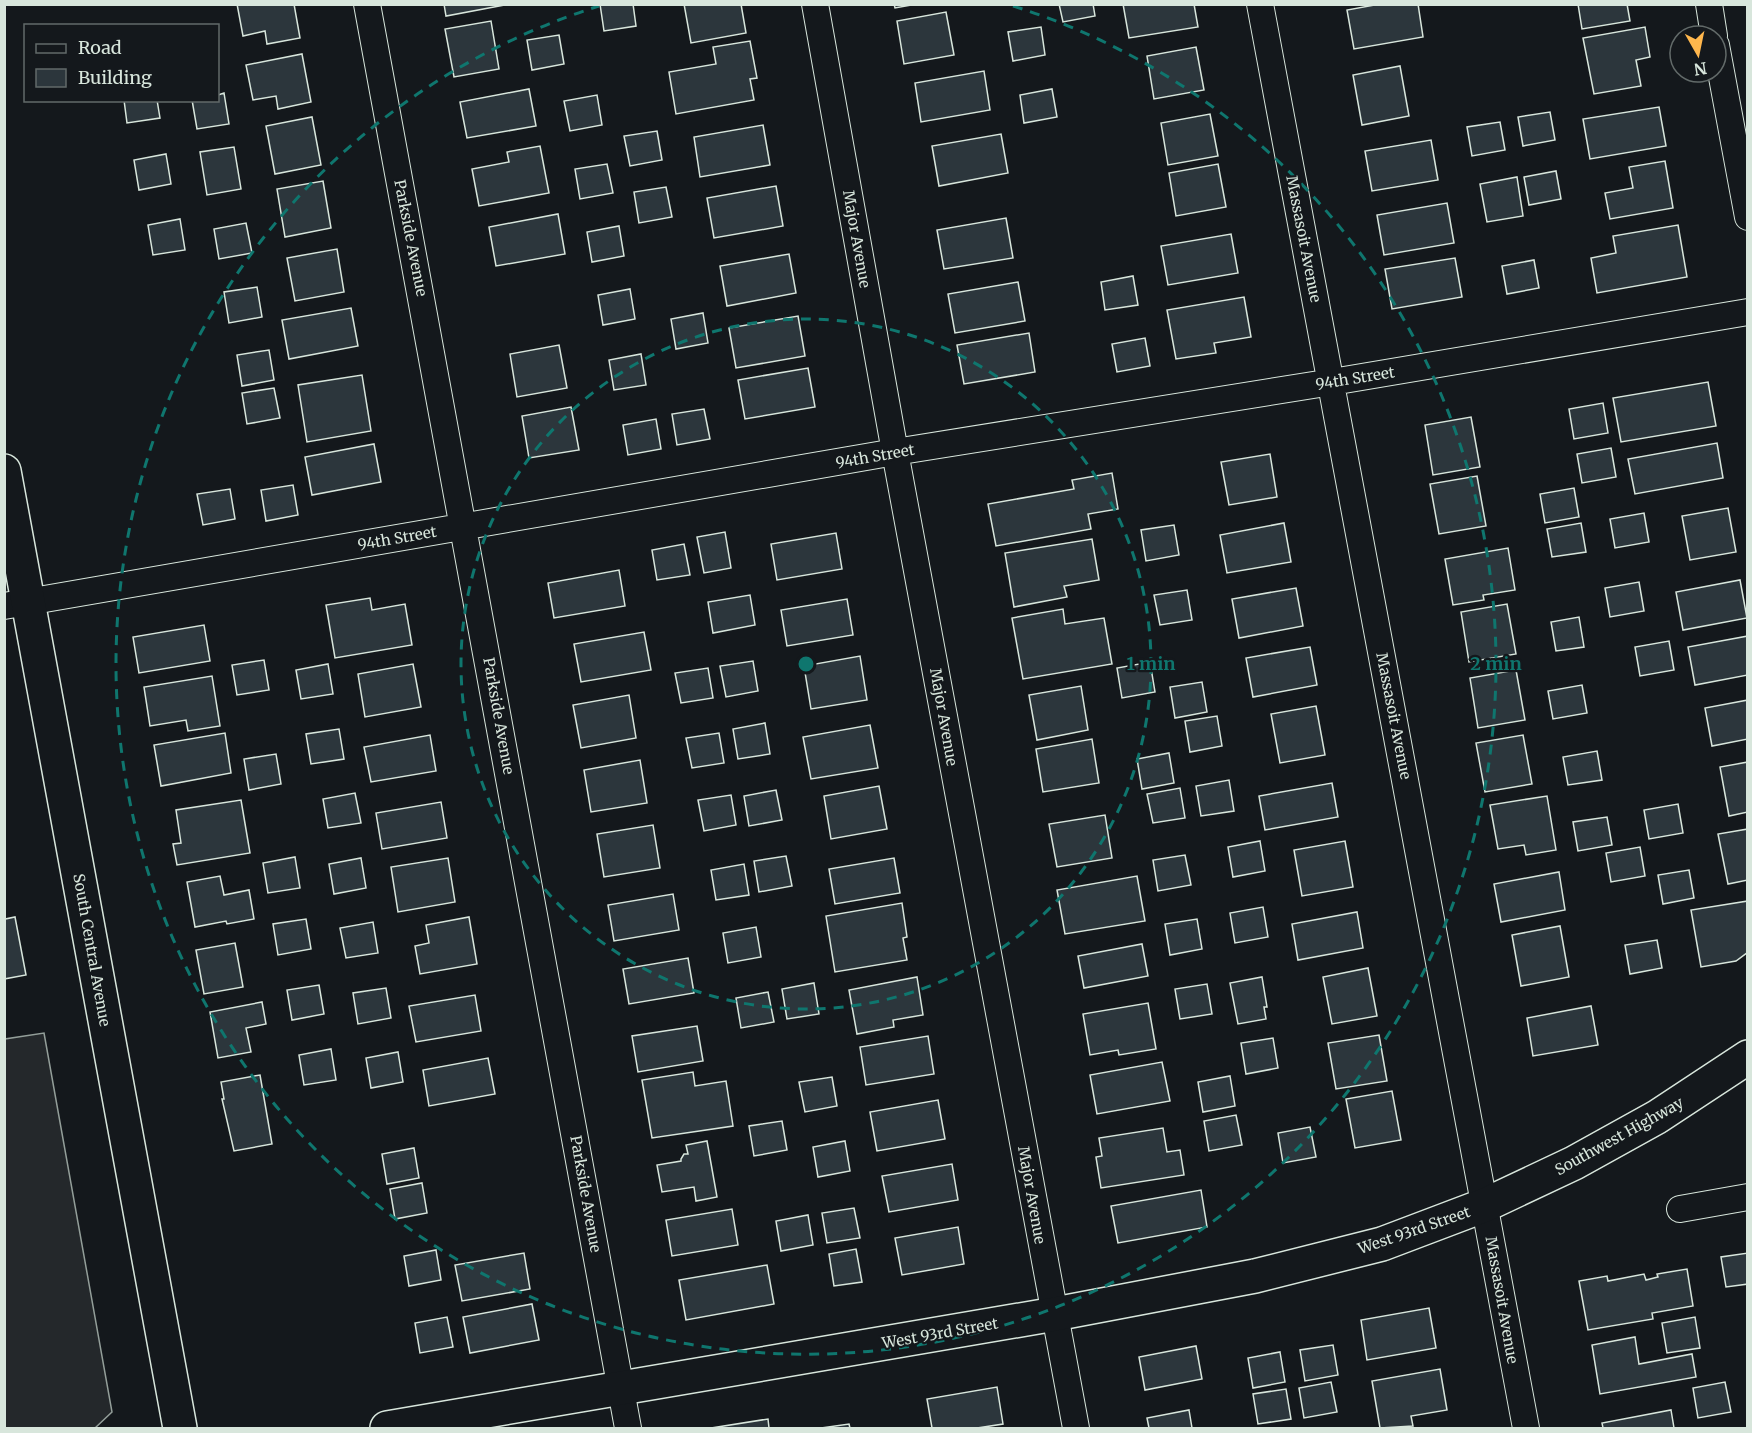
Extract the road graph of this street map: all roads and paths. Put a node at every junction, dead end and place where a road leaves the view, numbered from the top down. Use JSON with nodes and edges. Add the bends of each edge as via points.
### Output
{"nodes":[{"id":1,"x":367,"y":4,"type":"edge"},
{"id":2,"x":815,"y":4,"type":"edge"},
{"id":3,"x":1260,"y":4,"type":"edge"},
{"id":4,"x":1708,"y":4,"type":"edge"},
{"id":5,"x":1712,"y":24,"type":"edge"},
{"id":6,"x":1723,"y":84,"type":"edge"},
{"id":7,"x":1748,"y":217,"type":"edge"},
{"id":8,"x":1748,"y":312,"type":"edge"},
{"id":9,"x":1332,"y":382,"type":"junction"},
{"id":10,"x":895,"y":452,"type":"junction"},
{"id":11,"x":4,"y":471,"type":"edge"},
{"id":12,"x":464,"y":527,"type":"junction"},
{"id":13,"x":17,"y":604,"type":"edge"},
{"id":14,"x":1748,"y":1057,"type":"edge"},
{"id":15,"x":1748,"y":1197,"type":"edge"},
{"id":16,"x":1485,"y":1205,"type":"junction"},
{"id":17,"x":1680,"y":1209,"type":"dead end"},
{"id":18,"x":1054,"y":1314,"type":"junction"},
{"id":19,"x":621,"y":1389,"type":"junction"},
{"id":20,"x":180,"y":1428,"type":"edge"},
{"id":21,"x":387,"y":1428,"type":"edge"},
{"id":22,"x":628,"y":1428,"type":"edge"},
{"id":23,"x":1076,"y":1428,"type":"edge"},
{"id":24,"x":1526,"y":1428,"type":"edge"}],
"edges":[{"from":1,"to":12,"type":"street","name":"Parkside Avenue"},
{"from":2,"to":10,"type":"street","name":"Major Avenue"},
{"from":3,"to":9,"type":"street","name":"Massasoit Avenue"},
{"from":4,"to":5,"type":"street"},
{"from":6,"to":7,"type":"street"},
{"from":8,"to":9,"type":"street","name":"94th Street"},
{"from":9,"to":10,"type":"street","name":"94th Street"},
{"from":9,"to":16,"type":"street","name":"Massasoit Avenue"},
{"from":10,"to":12,"type":"street","name":"94th Street"},
{"from":10,"to":18,"type":"street","name":"Major Avenue"},
{"from":11,"to":13,"type":"main road","name":"South Central Avenue"},
{"from":12,"to":13,"type":"street","name":"94th Street"},
{"from":12,"to":19,"type":"street","name":"Parkside Avenue"},
{"from":13,"to":20,"type":"main road","name":"South Central Avenue"},
{"from":14,"to":16,"type":"main road","name":"Southwest Highway","via":[[1657,1117],[1574,1163]]},
{"from":15,"to":17,"type":"street"},
{"from":16,"to":18,"type":"main road","name":"West 93rd Street","via":[[1359,1250],[1255,1276]]},
{"from":16,"to":24,"type":"street","name":"Massasoit Avenue"},
{"from":18,"to":19,"type":"main road","name":"West 93rd Street"},
{"from":18,"to":23,"type":"street","name":"Major Avenue"},
{"from":19,"to":21,"type":"main road","name":"West 93rd Street"},
{"from":19,"to":22,"type":"street","name":"Parkside Avenue"}]}
